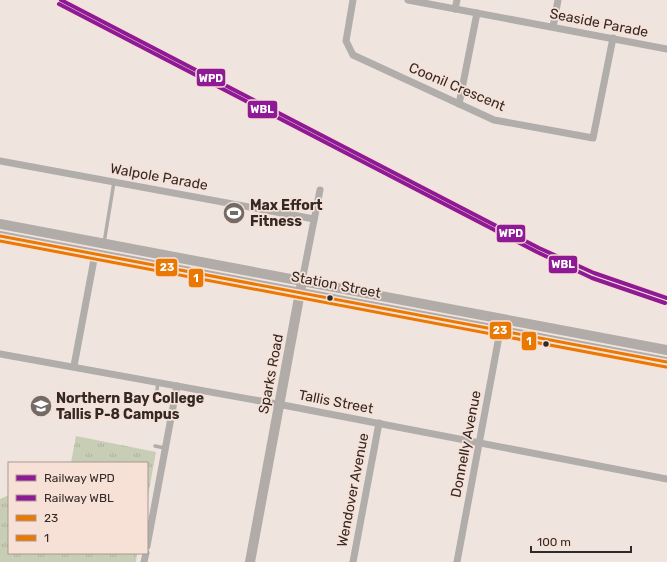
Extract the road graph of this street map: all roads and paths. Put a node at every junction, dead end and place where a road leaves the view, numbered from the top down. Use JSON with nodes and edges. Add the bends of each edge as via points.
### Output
{"nodes":[{"id":1,"x":353,"y":0,"type":"edge"},
{"id":2,"x":408,"y":0,"type":"edge"},
{"id":3,"x":457,"y":0,"type":"edge"},
{"id":4,"x":558,"y":0,"type":"edge"},
{"id":5,"x":455,"y":9,"type":"junction"},
{"id":6,"x":477,"y":13,"type":"junction"},
{"id":7,"x":553,"y":27,"type":"junction"},
{"id":8,"x":613,"y":38,"type":"junction"},
{"id":9,"x":667,"y":49,"type":"edge"},
{"id":10,"x":459,"y":104,"type":"junction"},
{"id":11,"x":0,"y":161,"type":"edge"},
{"id":12,"x":114,"y":182,"type":"junction"},
{"id":13,"x":320,"y":190,"type":"dead end"},
{"id":14,"x":314,"y":219,"type":"junction"},
{"id":15,"x":0,"y":224,"type":"edge"},
{"id":16,"x":0,"y":236,"type":"edge"},
{"id":17,"x":103,"y":244,"type":"junction"},
{"id":18,"x":95,"y":254,"type":"junction"},
{"id":19,"x":302,"y":281,"type":"junction"},
{"id":20,"x":300,"y":292,"type":"junction"},
{"id":21,"x":500,"y":331,"type":"junction"},
{"id":22,"x":667,"y":350,"type":"edge"},
{"id":23,"x":0,"y":354,"type":"edge"},
{"id":24,"x":667,"y":362,"type":"edge"},
{"id":25,"x":74,"y":366,"type":"junction"},
{"id":26,"x":158,"y":382,"type":"junction"},
{"id":27,"x":177,"y":386,"type":"junction"},
{"id":28,"x":157,"y":390,"type":"dead end"},
{"id":29,"x":279,"y":405,"type":"junction"},
{"id":30,"x":379,"y":423,"type":"junction"},
{"id":31,"x":479,"y":442,"type":"junction"},
{"id":32,"x":155,"y":446,"type":"dead end"},
{"id":33,"x":166,"y":448,"type":"junction"},
{"id":34,"x":667,"y":479,"type":"edge"},
{"id":35,"x":148,"y":541,"type":"edge"},
{"id":36,"x":250,"y":562,"type":"edge"},
{"id":37,"x":353,"y":562,"type":"edge"},
{"id":38,"x":457,"y":562,"type":"edge"}],
"edges":[{"from":1,"to":10,"type":"street","name":"Coonil Crescent","via":[[346,41],[352,55]]},
{"from":2,"to":5,"type":"street","name":"Seaside Parade"},
{"from":3,"to":5,"type":"street"},
{"from":4,"to":7,"type":"street"},
{"from":5,"to":6,"type":"street","name":"Seaside Parade"},
{"from":6,"to":7,"type":"street","name":"Seaside Parade"},
{"from":6,"to":10,"type":"street"},
{"from":7,"to":8,"type":"street","name":"Seaside Parade"},
{"from":8,"to":9,"type":"street","name":"Seaside Parade"},
{"from":8,"to":10,"type":"street","name":"Coonil Crescent","via":[[593,138],[494,120]]},
{"from":11,"to":12,"type":"street","name":"Walpole Parade"},
{"from":12,"to":14,"type":"street","name":"Walpole Parade"},
{"from":12,"to":17,"type":"lane"},
{"from":13,"to":14,"type":"street","name":"Sparks Road"},
{"from":14,"to":19,"type":"street","name":"Sparks Road"},
{"from":15,"to":17,"type":"main road","name":"Station Street"},
{"from":16,"to":18,"type":"main road","name":"Station Street"},
{"from":17,"to":19,"type":"main road","name":"Station Street"},
{"from":18,"to":20,"type":"main road","name":"Station Street"},
{"from":18,"to":25,"type":"street"},
{"from":19,"to":20,"type":"main road","name":"Sparks Road"},
{"from":19,"to":22,"type":"main road","name":"Station Street"},
{"from":20,"to":21,"type":"main road","name":"Station Street"},
{"from":20,"to":29,"type":"main road","name":"Sparks Road"},
{"from":21,"to":24,"type":"main road","name":"Station Street"},
{"from":21,"to":31,"type":"street","name":"Donnelly Avenue"},
{"from":23,"to":25,"type":"street","name":"Tallis Street"},
{"from":25,"to":26,"type":"street","name":"Tallis Street"},
{"from":26,"to":27,"type":"street","name":"Tallis Street"},
{"from":26,"to":28,"type":"lane"},
{"from":27,"to":29,"type":"street","name":"Tallis Street"},
{"from":27,"to":33,"type":"street"},
{"from":29,"to":30,"type":"street","name":"Tallis Street"},
{"from":29,"to":36,"type":"main road","name":"Sparks Road"},
{"from":30,"to":31,"type":"street","name":"Tallis Street"},
{"from":30,"to":37,"type":"street","name":"Wendover Avenue"},
{"from":31,"to":34,"type":"street","name":"Tallis Street"},
{"from":31,"to":38,"type":"street","name":"Donnelly Avenue"},
{"from":32,"to":33,"type":"lane"},
{"from":33,"to":35,"type":"street"}]}
